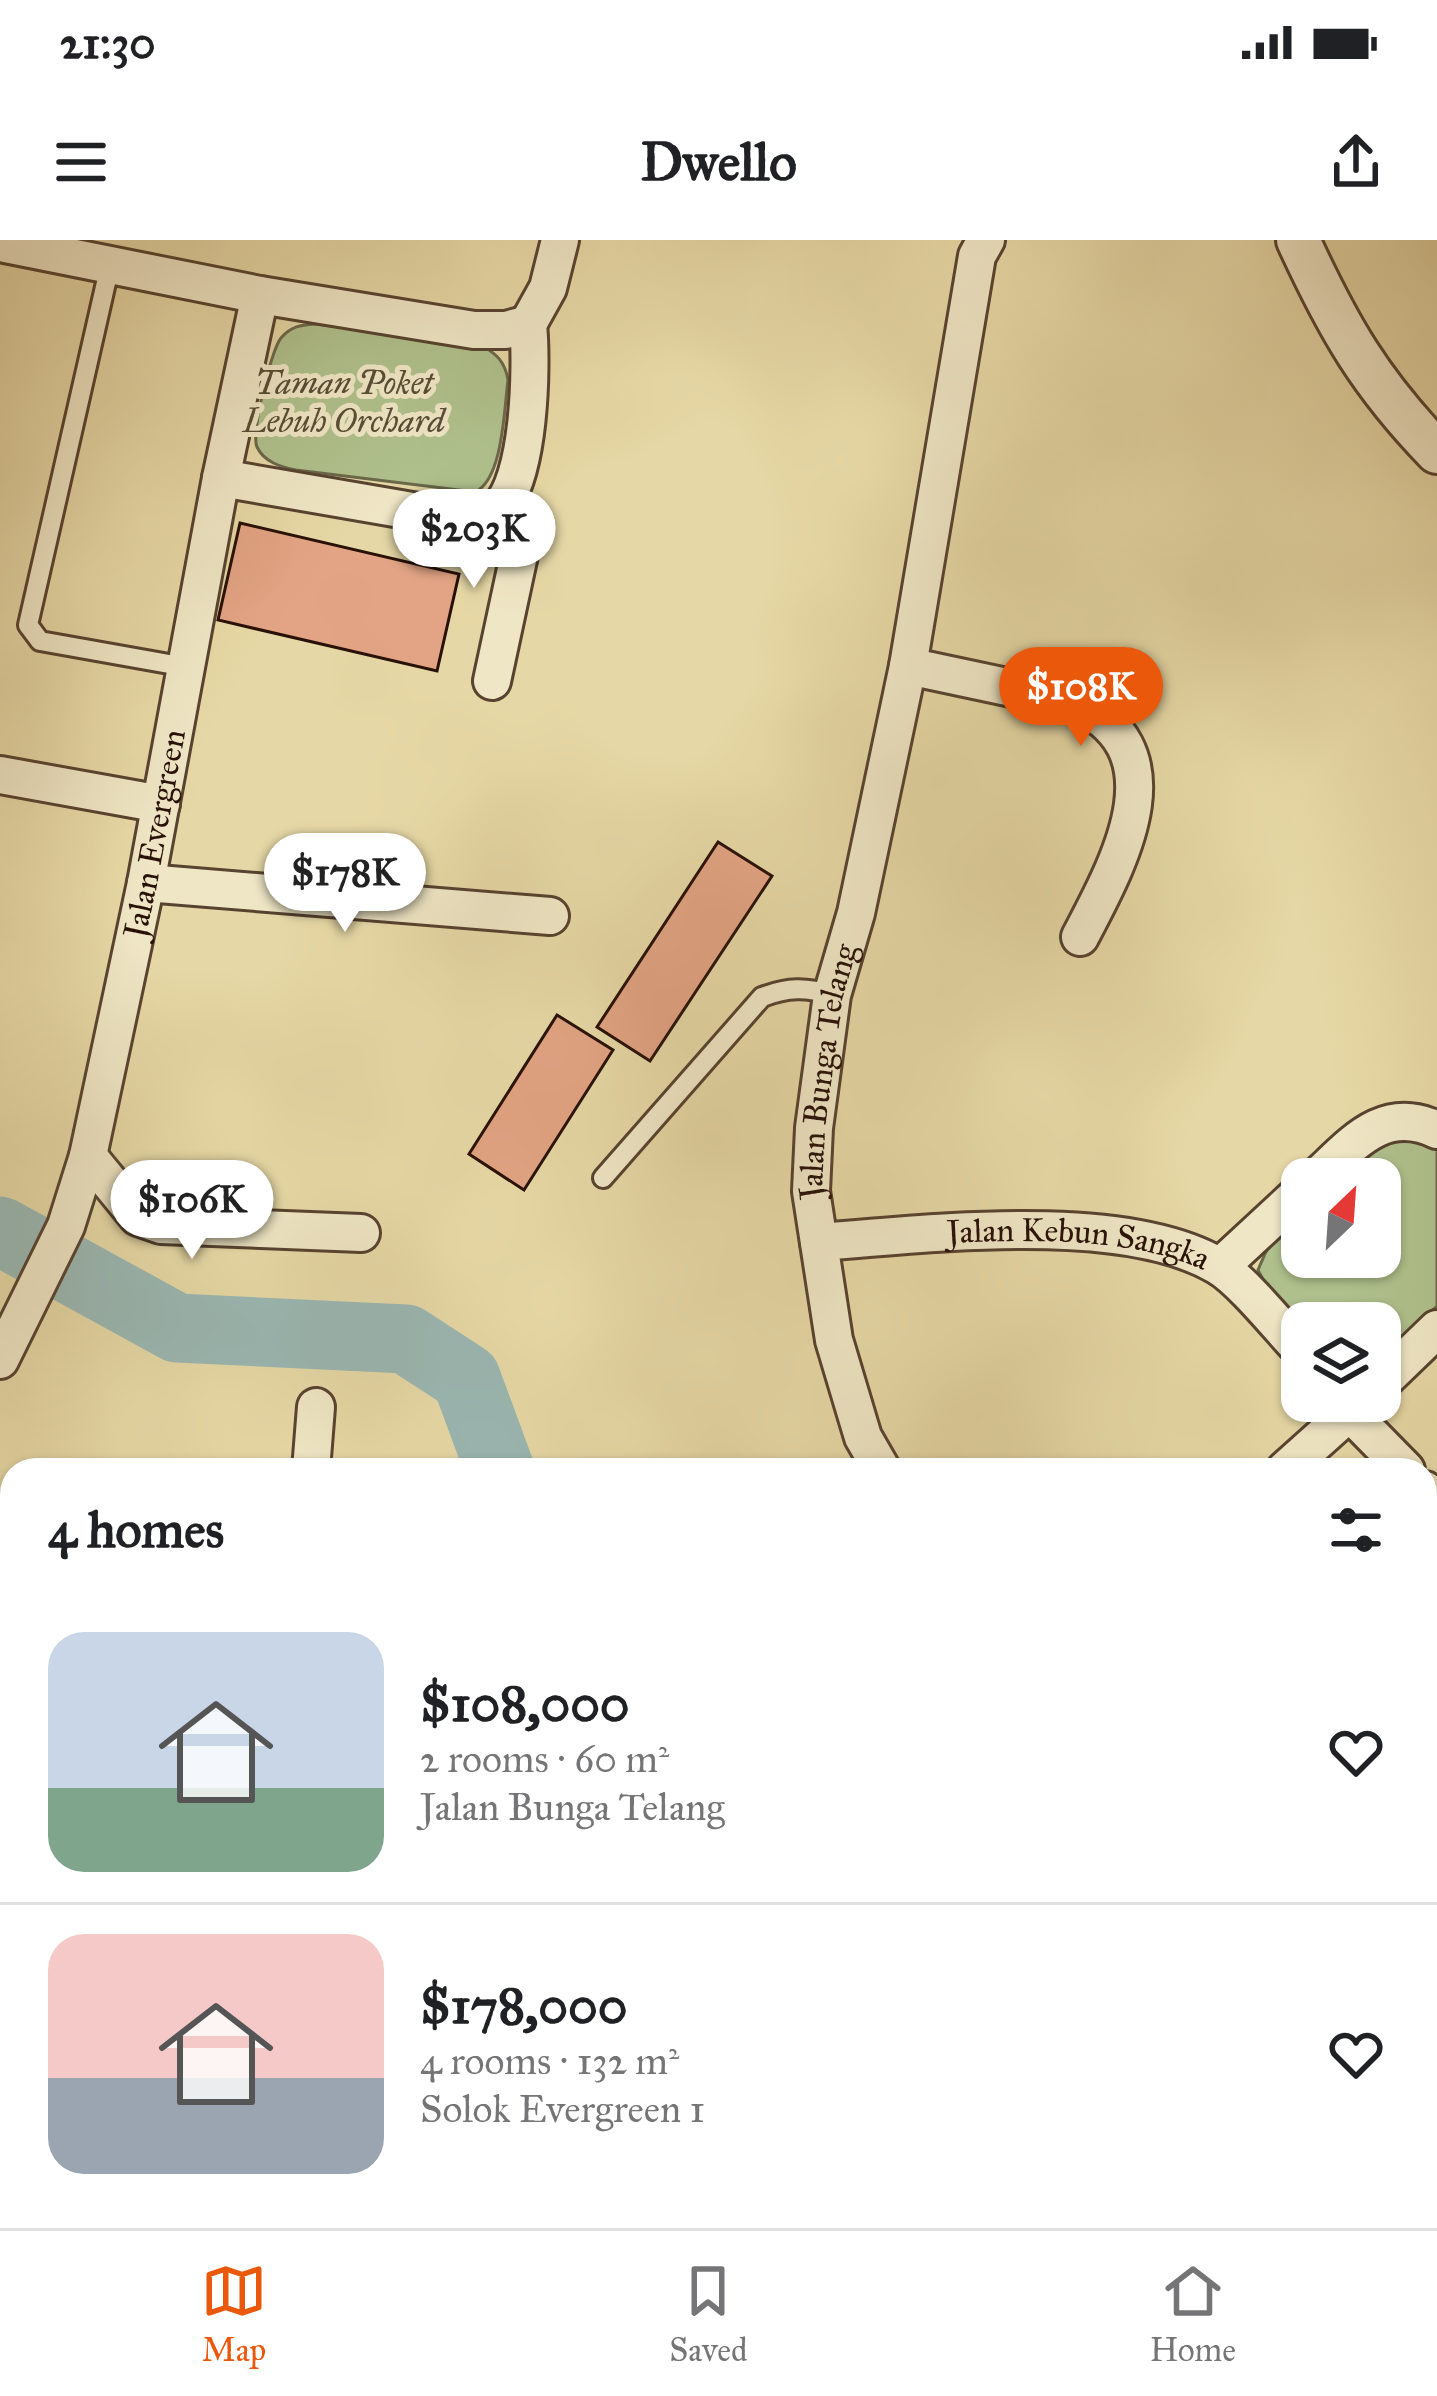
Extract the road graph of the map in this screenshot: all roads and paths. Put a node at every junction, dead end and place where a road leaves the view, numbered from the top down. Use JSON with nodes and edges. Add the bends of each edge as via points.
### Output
{"nodes":[{"id":1,"x":560,"y":240,"type":"edge"},
{"id":2,"x":986,"y":240,"type":"edge"},
{"id":3,"x":1298,"y":240,"type":"edge"},
{"id":4,"x":0,"y":243,"type":"edge"},
{"id":5,"x":110,"y":265,"type":"junction"},
{"id":6,"x":260,"y":295,"type":"junction"},
{"id":7,"x":528,"y":324,"type":"junction"},
{"id":8,"x":1437,"y":452,"type":"edge"},
{"id":9,"x":221,"y":478,"type":"junction"},
{"id":10,"x":506,"y":500,"type":"junction"},
{"id":11,"x":908,"y":666,"type":"junction"},
{"id":12,"x":186,"y":667,"type":"junction"},
{"id":13,"x":492,"y":681,"type":"dead end"},
{"id":14,"x":0,"y":775,"type":"edge"},
{"id":15,"x":160,"y":804,"type":"junction"},
{"id":16,"x":146,"y":883,"type":"junction"},
{"id":17,"x":550,"y":916,"type":"dead end"},
{"id":18,"x":1080,"y":937,"type":"dead end"},
{"id":19,"x":832,"y":995,"type":"junction"},
{"id":20,"x":1437,"y":1130,"type":"edge"},
{"id":21,"x":88,"y":1156,"type":"junction"},
{"id":22,"x":1338,"y":1158,"type":"edge"},
{"id":23,"x":602,"y":1178,"type":"dead end"},
{"id":24,"x":1281,"y":1210,"type":"edge"},
{"id":25,"x":361,"y":1233,"type":"dead end"},
{"id":26,"x":818,"y":1242,"type":"junction"},
{"id":27,"x":1220,"y":1267,"type":"junction"},
{"id":28,"x":1281,"y":1329,"type":"edge"},
{"id":29,"x":1437,"y":1329,"type":"edge"},
{"id":30,"x":0,"y":1360,"type":"edge"},
{"id":31,"x":1401,"y":1363,"type":"edge"},
{"id":32,"x":316,"y":1407,"type":"dead end"},
{"id":33,"x":1337,"y":1422,"type":"edge"},
{"id":34,"x":1374,"y":1422,"type":"edge"},
{"id":35,"x":312,"y":1458,"type":"edge"},
{"id":36,"x":875,"y":1458,"type":"edge"},
{"id":37,"x":1298,"y":1458,"type":"edge"},
{"id":38,"x":1398,"y":1458,"type":"edge"}],
"edges":[{"from":1,"to":7,"type":"street"},
{"from":2,"to":11,"type":"street","name":"Jalan Bunga Telang"},
{"from":3,"to":8,"type":"street","via":[[1364,370]]},
{"from":4,"to":5,"type":"street"},
{"from":5,"to":6,"type":"street"},
{"from":5,"to":12,"type":"lane","via":[[28,625],[40,641]]},
{"from":6,"to":7,"type":"street","via":[[474,330]]},
{"from":6,"to":9,"type":"street","name":"Jalan Evergreen"},
{"from":7,"to":10,"type":"street","via":[[524,437]]},
{"from":9,"to":10,"type":"street","via":[[470,521]]},
{"from":9,"to":12,"type":"street","name":"Jalan Evergreen"},
{"from":10,"to":13,"type":"street","via":[[519,555]]},
{"from":11,"to":18,"type":"street","via":[[1070,700],[1126,745],[1136,773],[1128,828]]},
{"from":11,"to":19,"type":"street","name":"Jalan Bunga Telang"},
{"from":12,"to":15,"type":"street","name":"Jalan Evergreen"},
{"from":14,"to":15,"type":"street"},
{"from":15,"to":16,"type":"street","name":"Jalan Evergreen"},
{"from":16,"to":17,"type":"street"},
{"from":16,"to":21,"type":"street","name":"Jalan Evergreen"},
{"from":19,"to":23,"type":"lane","via":[[786,988],[762,997]]},
{"from":19,"to":26,"type":"street","name":"Jalan Bunga Telang","via":[[814,1128]]},
{"from":20,"to":22,"type":"street","via":[[1416,1120],[1387,1123]]},
{"from":21,"to":25,"type":"street","via":[[138,1217],[161,1225]]},
{"from":21,"to":30,"type":"street","name":"Jalan Evergreen","via":[[66,1226]]},
{"from":24,"to":27,"type":"street"},
{"from":26,"to":27,"type":"street","name":"Jalan Kebun Sangka","via":[[1116,1236]]},
{"from":26,"to":36,"type":"street","name":"Jalan Bunga Telang","via":[[834,1340]]},
{"from":27,"to":28,"type":"street","name":"Jalan Kebun Sangka"},
{"from":29,"to":31,"type":"street"},
{"from":32,"to":35,"type":"street"},
{"from":33,"to":37,"type":"street"},
{"from":34,"to":38,"type":"street"}]}
